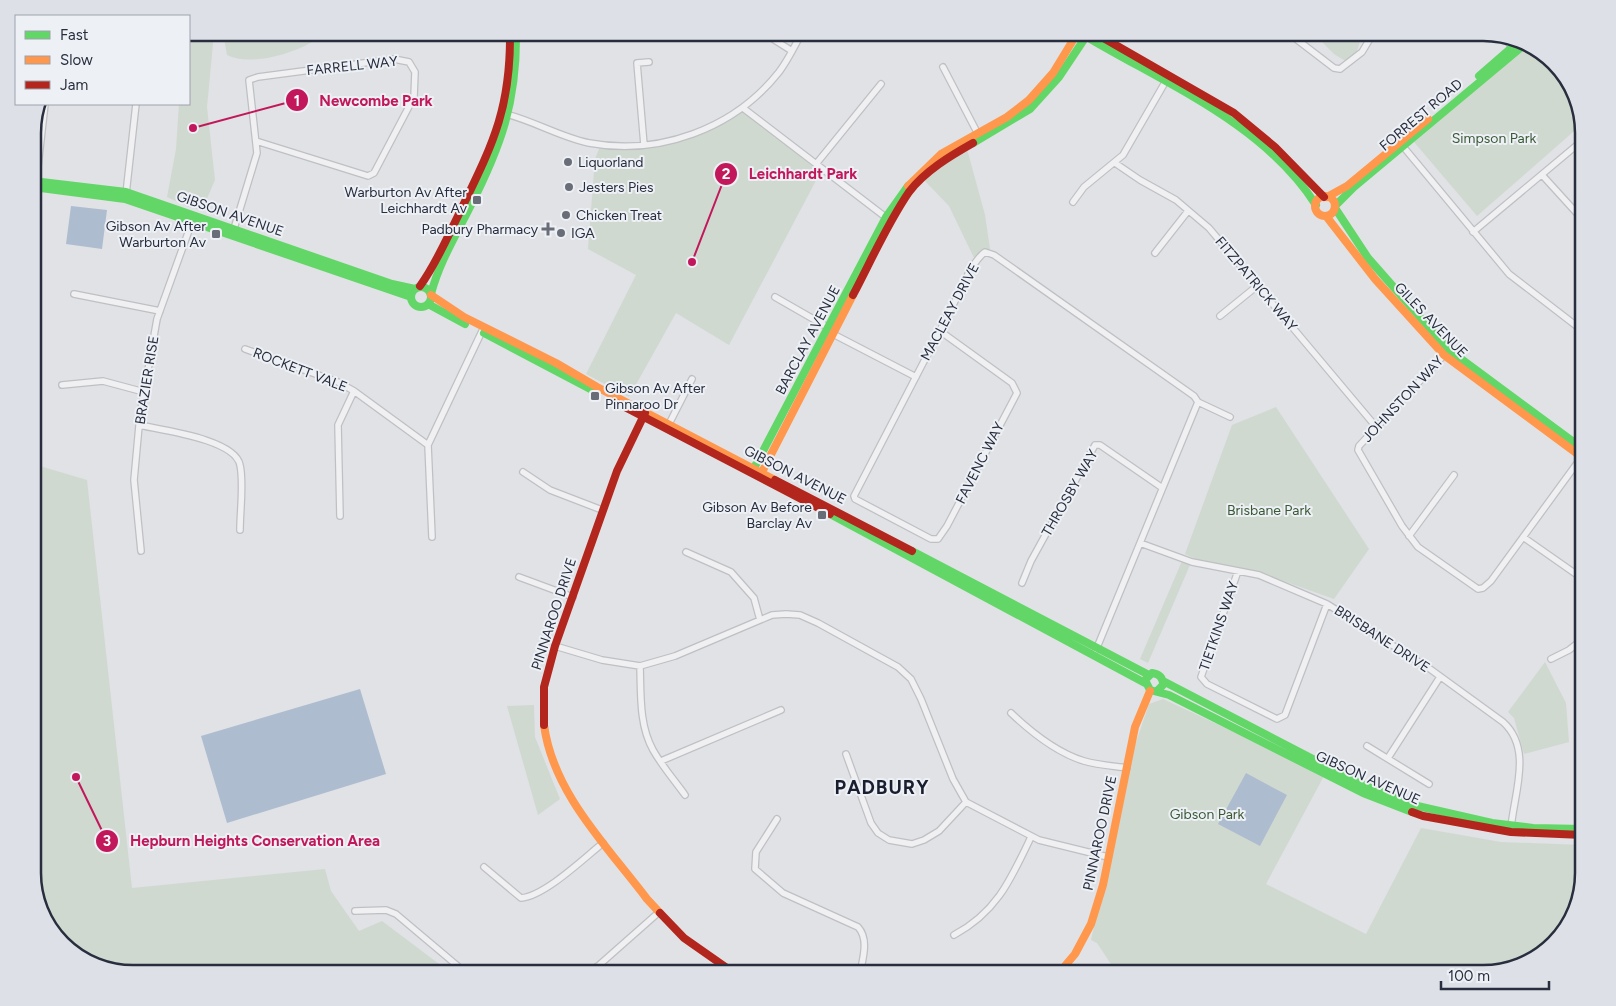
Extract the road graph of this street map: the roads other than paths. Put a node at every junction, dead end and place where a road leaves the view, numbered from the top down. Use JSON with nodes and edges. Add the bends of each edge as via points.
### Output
{"nodes":[{"id":1,"x":510,"y":41,"type":"edge"},
{"id":2,"x":516,"y":41,"type":"edge"},
{"id":3,"x":776,"y":41,"type":"edge"},
{"id":4,"x":797,"y":41,"type":"edge"},
{"id":5,"x":1077,"y":41,"type":"edge"},
{"id":6,"x":1100,"y":41,"type":"edge"},
{"id":7,"x":1299,"y":41,"type":"edge"},
{"id":8,"x":1369,"y":41,"type":"edge"},
{"id":9,"x":1515,"y":47,"type":"edge"},
{"id":10,"x":792,"y":51,"type":"junction"},
{"id":11,"x":649,"y":62,"type":"dead end"},
{"id":12,"x":943,"y":67,"type":"dead end"},
{"id":13,"x":1167,"y":78,"type":"junction"},
{"id":14,"x":880,"y":84,"type":"dead end"},
{"id":15,"x":136,"y":105,"type":"edge"},
{"id":16,"x":743,"y":108,"type":"junction"},
{"id":17,"x":44,"y":109,"type":"edge"},
{"id":18,"x":507,"y":114,"type":"junction"},
{"id":19,"x":41,"y":133,"type":"edge"},
{"id":20,"x":978,"y":135,"type":"junction"},
{"id":21,"x":256,"y":141,"type":"junction"},
{"id":22,"x":1401,"y":144,"type":"junction"},
{"id":23,"x":644,"y":145,"type":"junction"},
{"id":24,"x":1575,"y":148,"type":"edge"},
{"id":25,"x":1115,"y":163,"type":"junction"},
{"id":26,"x":816,"y":164,"type":"junction"},
{"id":27,"x":1543,"y":176,"type":"junction"},
{"id":28,"x":41,"y":185,"type":"edge"},
{"id":29,"x":126,"y":196,"type":"junction"},
{"id":30,"x":1325,"y":197,"type":"junction"},
{"id":31,"x":1073,"y":202,"type":"dead end"},
{"id":32,"x":1316,"y":205,"type":"junction"},
{"id":33,"x":1335,"y":207,"type":"junction"},
{"id":34,"x":1188,"y":210,"type":"junction"},
{"id":35,"x":1575,"y":210,"type":"edge"},
{"id":36,"x":1326,"y":216,"type":"junction"},
{"id":37,"x":193,"y":218,"type":"junction"},
{"id":38,"x":889,"y":219,"type":"junction"},
{"id":39,"x":233,"y":232,"type":"junction"},
{"id":40,"x":1473,"y":232,"type":"junction"},
{"id":41,"x":1155,"y":254,"type":"dead end"},
{"id":42,"x":1257,"y":286,"type":"junction"},
{"id":43,"x":417,"y":288,"type":"junction"},
{"id":44,"x":74,"y":294,"type":"dead end"},
{"id":45,"x":431,"y":294,"type":"junction"},
{"id":46,"x":411,"y":297,"type":"junction"},
{"id":47,"x":775,"y":297,"type":"dead end"},
{"id":48,"x":428,"y":304,"type":"junction"},
{"id":49,"x":160,"y":311,"type":"junction"},
{"id":50,"x":1220,"y":316,"type":"dead end"},
{"id":51,"x":1575,"y":324,"type":"edge"},
{"id":52,"x":483,"y":330,"type":"junction"},
{"id":53,"x":831,"y":331,"type":"junction"},
{"id":54,"x":940,"y":331,"type":"junction"},
{"id":55,"x":246,"y":349,"type":"dead end"},
{"id":56,"x":1446,"y":353,"type":"junction"},
{"id":57,"x":916,"y":377,"type":"junction"},
{"id":58,"x":692,"y":379,"type":"dead end"},
{"id":59,"x":62,"y":385,"type":"dead end"},
{"id":60,"x":354,"y":391,"type":"junction"},
{"id":61,"x":144,"y":392,"type":"junction"},
{"id":62,"x":1198,"y":402,"type":"junction"},
{"id":63,"x":644,"y":414,"type":"junction"},
{"id":64,"x":1230,"y":417,"type":"dead end"},
{"id":65,"x":139,"y":425,"type":"junction"},
{"id":66,"x":668,"y":427,"type":"junction"},
{"id":67,"x":1376,"y":428,"type":"junction"},
{"id":68,"x":428,"y":445,"type":"junction"},
{"id":69,"x":1575,"y":449,"type":"edge"},
{"id":70,"x":1575,"y":466,"type":"edge"},
{"id":71,"x":752,"y":471,"type":"junction"},
{"id":72,"x":523,"y":472,"type":"dead end"},
{"id":73,"x":761,"y":475,"type":"junction"},
{"id":74,"x":1454,"y":475,"type":"dead end"},
{"id":75,"x":1161,"y":487,"type":"junction"},
{"id":76,"x":855,"y":499,"type":"joint"},
{"id":77,"x":602,"y":510,"type":"junction"},
{"id":78,"x":340,"y":516,"type":"dead end"},
{"id":79,"x":240,"y":530,"type":"dead end"},
{"id":80,"x":432,"y":536,"type":"dead end"},
{"id":81,"x":1409,"y":536,"type":"junction"},
{"id":82,"x":1523,"y":537,"type":"junction"},
{"id":83,"x":1140,"y":543,"type":"junction"},
{"id":84,"x":141,"y":551,"type":"dead end"},
{"id":85,"x":686,"y":552,"type":"dead end"},
{"id":86,"x":1238,"y":571,"type":"junction"},
{"id":87,"x":1575,"y":573,"type":"edge"},
{"id":88,"x":519,"y":577,"type":"dead end"},
{"id":89,"x":1022,"y":583,"type":"dead end"},
{"id":90,"x":573,"y":597,"type":"junction"},
{"id":91,"x":1327,"y":604,"type":"junction"},
{"id":92,"x":760,"y":620,"type":"junction"},
{"id":93,"x":554,"y":646,"type":"junction"},
{"id":94,"x":1575,"y":646,"type":"edge"},
{"id":95,"x":1096,"y":650,"type":"junction"},
{"id":96,"x":1551,"y":659,"type":"dead end"},
{"id":97,"x":640,"y":666,"type":"junction"},
{"id":98,"x":1149,"y":674,"type":"junction"},
{"id":99,"x":1440,"y":677,"type":"junction"},
{"id":100,"x":1163,"y":682,"type":"junction"},
{"id":101,"x":1145,"y":683,"type":"junction"},
{"id":102,"x":1154,"y":691,"type":"junction"},
{"id":103,"x":781,"y":710,"type":"dead end"},
{"id":104,"x":1012,"y":713,"type":"dead end"},
{"id":105,"x":1367,"y":746,"type":"dead end"},
{"id":106,"x":846,"y":754,"type":"dead end"},
{"id":107,"x":1388,"y":758,"type":"junction"},
{"id":108,"x":661,"y":762,"type":"junction"},
{"id":109,"x":1127,"y":768,"type":"junction"},
{"id":110,"x":1429,"y":784,"type":"dead end"},
{"id":111,"x":685,"y":795,"type":"dead end"},
{"id":112,"x":966,"y":802,"type":"junction"},
{"id":113,"x":777,"y":819,"type":"dead end"},
{"id":114,"x":1511,"y":829,"type":"junction"},
{"id":115,"x":1575,"y":829,"type":"edge"},
{"id":116,"x":1575,"y":834,"type":"edge"},
{"id":117,"x":1031,"y":837,"type":"junction"},
{"id":118,"x":604,"y":843,"type":"junction"},
{"id":119,"x":1108,"y":857,"type":"junction"},
{"id":120,"x":484,"y":867,"type":"dead end"},
{"id":121,"x":355,"y":911,"type":"dead end"},
{"id":122,"x":658,"y":913,"type":"junction"},
{"id":123,"x":954,"y":935,"type":"dead end"},
{"id":124,"x":456,"y":965,"type":"edge"},
{"id":125,"x":599,"y":965,"type":"edge"},
{"id":126,"x":722,"y":965,"type":"edge"},
{"id":127,"x":861,"y":965,"type":"edge"},
{"id":128,"x":1066,"y":965,"type":"edge"}],
"edges":[{"from":1,"to":18,"type":"street"},
{"from":2,"to":18,"type":"street","via":[[515,76]]},
{"from":3,"to":10,"type":"street"},
{"from":4,"to":10,"type":"street"},
{"from":5,"to":20,"type":"street","name":"BARCLAY AVENUE","via":[[1037,93],[1012,114]]},
{"from":6,"to":13,"type":"street"},
{"from":7,"to":8,"type":"street","via":[[1334,68],[1340,69],[1362,52]]},
{"from":9,"to":22,"type":"street","name":"FORREST ROAD"},
{"from":10,"to":16,"type":"street","via":[[768,84]]},
{"from":11,"to":23,"type":"street","via":[[637,63]]},
{"from":12,"to":20,"type":"street"},
{"from":13,"to":25,"type":"street","via":[[1132,143]]},
{"from":13,"to":30,"type":"street","via":[[1246,122]]},
{"from":13,"to":32,"type":"street","via":[[1251,135]]},
{"from":14,"to":26,"type":"street"},
{"from":15,"to":29,"type":"street"},
{"from":16,"to":23,"type":"street","via":[[694,134]]},
{"from":16,"to":26,"type":"street"},
{"from":17,"to":19,"type":"street"},
{"from":18,"to":23,"type":"street","via":[[588,142],[624,147]]},
{"from":18,"to":43,"type":"street","via":[[487,161]]},
{"from":18,"to":45,"type":"street","via":[[491,167],[438,270]]},
{"from":20,"to":38,"type":"street","name":"BARCLAY AVENUE","via":[[941,152],[921,170]]},
{"from":21,"to":21,"type":"street","name":"FARRELL WAY","via":[[368,176],[374,173],[414,97],[415,72],[409,62],[394,59],[258,76],[250,80]]},
{"from":21,"to":39,"type":"street","via":[[257,153]]},
{"from":22,"to":30,"type":"street","name":"FORREST ROAD","via":[[1346,186]]},
{"from":22,"to":33,"type":"street","name":"FORREST ROAD"},
{"from":22,"to":40,"type":"street"},
{"from":24,"to":27,"type":"street"},
{"from":25,"to":31,"type":"street","via":[[1084,187]]},
{"from":25,"to":34,"type":"street","name":"FITZPATRICK WAY"},
{"from":26,"to":38,"type":"street"},
{"from":27,"to":35,"type":"street"},
{"from":27,"to":40,"type":"street"},
{"from":28,"to":29,"type":"street","name":"GIBSON AVENUE"},
{"from":29,"to":37,"type":"street","name":"GIBSON AVENUE"},
{"from":30,"to":32,"type":"street"},
{"from":30,"to":33,"type":"street","via":[[1333,200]]},
{"from":32,"to":36,"type":"street","via":[[1318,213]]},
{"from":33,"to":36,"type":"street"},
{"from":33,"to":56,"type":"street","name":"GILES AVENUE","via":[[1368,258]]},
{"from":34,"to":41,"type":"street"},
{"from":34,"to":42,"type":"street","name":"FITZPATRICK WAY","via":[[1209,228]]},
{"from":36,"to":56,"type":"street","name":"GILES AVENUE","via":[[1375,279]]},
{"from":37,"to":39,"type":"street","name":"GIBSON AVENUE"},
{"from":37,"to":49,"type":"street","name":"BRAZIER RISE"},
{"from":38,"to":53,"type":"street","name":"BARCLAY AVENUE"},
{"from":39,"to":43,"type":"street","name":"GIBSON AVENUE","via":[[392,284]]},
{"from":39,"to":46,"type":"street","name":"GIBSON AVENUE"},
{"from":40,"to":51,"type":"street","via":[[1520,284]]},
{"from":42,"to":50,"type":"street"},
{"from":42,"to":67,"type":"street","name":"FITZPATRICK WAY"},
{"from":43,"to":45,"type":"street","via":[[425,287]]},
{"from":43,"to":46,"type":"street"},
{"from":44,"to":49,"type":"street"},
{"from":45,"to":48,"type":"street"},
{"from":45,"to":52,"type":"street","name":"GIBSON AVENUE"},
{"from":46,"to":48,"type":"street","via":[[419,307]]},
{"from":47,"to":53,"type":"street"},
{"from":48,"to":52,"type":"street","name":"GIBSON AVENUE"},
{"from":49,"to":61,"type":"street","name":"BRAZIER RISE"},
{"from":52,"to":63,"type":"street","name":"GIBSON AVENUE"},
{"from":52,"to":68,"type":"street"},
{"from":53,"to":57,"type":"street"},
{"from":53,"to":71,"type":"street","name":"BARCLAY AVENUE"},
{"from":53,"to":73,"type":"street","name":"BARCLAY AVENUE"},
{"from":54,"to":57,"type":"street","name":"MACLEAY DRIVE"},
{"from":54,"to":62,"type":"street","name":"MACLEAY DRIVE","via":[[976,262],[985,252],[994,255],[1124,346]]},
{"from":54,"to":76,"type":"street","name":"FAVENC WAY","via":[[1012,383],[1017,393],[938,539],[931,539]]},
{"from":55,"to":60,"type":"street","name":"ROCKETT VALE","via":[[338,382]]},
{"from":56,"to":67,"type":"street","name":"JOHNSTON WAY"},
{"from":56,"to":69,"type":"street","name":"GILES AVENUE"},
{"from":57,"to":76,"type":"street","name":"MACLEAY DRIVE"},
{"from":58,"to":66,"type":"street"},
{"from":59,"to":61,"type":"street","via":[[103,381]]},
{"from":60,"to":68,"type":"street","name":"ROCKETT VALE"},
{"from":60,"to":78,"type":"street","via":[[338,425]]},
{"from":61,"to":65,"type":"street","name":"BRAZIER RISE"},
{"from":62,"to":64,"type":"street","name":"MACLEAY DRIVE"},
{"from":62,"to":75,"type":"street"},
{"from":63,"to":66,"type":"street","name":"GIBSON AVENUE"},
{"from":63,"to":77,"type":"street","name":"PINNAROO DRIVE"},
{"from":65,"to":79,"type":"street","via":[[213,442],[232,452],[240,463]]},
{"from":65,"to":84,"type":"street","name":"BRAZIER RISE","via":[[134,480]]},
{"from":66,"to":71,"type":"street","name":"GIBSON AVENUE"},
{"from":67,"to":81,"type":"street","name":"JOHNSTON WAY","via":[[1358,450]]},
{"from":68,"to":80,"type":"street"},
{"from":70,"to":82,"type":"street","name":"JOHNSTON WAY"},
{"from":71,"to":73,"type":"street","name":"GIBSON AVENUE"},
{"from":72,"to":77,"type":"street","via":[[550,490]]},
{"from":73,"to":95,"type":"street","name":"GIBSON AVENUE"},
{"from":74,"to":81,"type":"street"},
{"from":75,"to":83,"type":"street"},
{"from":75,"to":89,"type":"street","name":"THROSBY WAY","via":[[1106,449],[1094,445]]},
{"from":77,"to":90,"type":"street","name":"PINNAROO DRIVE"},
{"from":81,"to":82,"type":"street","name":"JOHNSTON WAY","via":[[1418,547],[1480,589],[1491,581]]},
{"from":82,"to":87,"type":"street"},
{"from":83,"to":86,"type":"street","name":"BRISBANE DRIVE","via":[[1192,562]]},
{"from":83,"to":95,"type":"street"},
{"from":85,"to":92,"type":"street","via":[[731,572],[754,598]]},
{"from":86,"to":91,"type":"street","name":"BRISBANE DRIVE","via":[[1276,582]]},
{"from":86,"to":91,"type":"street","name":"TIETKINS WAY","via":[[1202,677],[1207,684],[1277,719],[1285,715]]},
{"from":88,"to":90,"type":"street"},
{"from":90,"to":93,"type":"street","name":"PINNAROO DRIVE"},
{"from":91,"to":99,"type":"street","name":"BRISBANE DRIVE"},
{"from":92,"to":97,"type":"street","via":[[675,656]]},
{"from":92,"to":112,"type":"street","via":[[772,615],[800,615],[898,667],[911,679],[922,699],[953,779]]},
{"from":93,"to":97,"type":"street","via":[[602,660]]},
{"from":93,"to":118,"type":"street","name":"PINNAROO DRIVE","via":[[544,687],[547,745],[564,786]]},
{"from":94,"to":96,"type":"street"},
{"from":95,"to":98,"type":"street","name":"GIBSON AVENUE"},
{"from":95,"to":101,"type":"street","name":"GIBSON AVENUE"},
{"from":97,"to":108,"type":"street","via":[[643,724],[650,745]]},
{"from":98,"to":100,"type":"street","via":[[1158,674]]},
{"from":98,"to":101,"type":"street"},
{"from":99,"to":107,"type":"street"},
{"from":99,"to":114,"type":"street","name":"BRISBANE DRIVE","via":[[1503,722],[1518,742],[1520,766]]},
{"from":100,"to":102,"type":"street","via":[[1162,688]]},
{"from":100,"to":114,"type":"street","name":"GIBSON AVENUE","via":[[1389,796]]},
{"from":101,"to":102,"type":"street"},
{"from":102,"to":109,"type":"street","name":"PINNAROO DRIVE","via":[[1135,728]]},
{"from":102,"to":114,"type":"street","name":"GIBSON AVENUE","via":[[1227,723],[1390,805],[1423,816]]},
{"from":103,"to":108,"type":"street"},
{"from":104,"to":109,"type":"street","via":[[1052,744],[1075,757]]},
{"from":105,"to":107,"type":"street"},
{"from":106,"to":112,"type":"street","via":[[871,823],[889,840],[912,844],[924,840],[939,831]]},
{"from":107,"to":110,"type":"street"},
{"from":108,"to":111,"type":"street"},
{"from":109,"to":119,"type":"street","name":"PINNAROO DRIVE"},
{"from":112,"to":117,"type":"street"},
{"from":113,"to":127,"type":"street","via":[[756,852],[755,869],[783,893],[858,926],[864,933],[865,942]]},
{"from":114,"to":115,"type":"street","name":"GIBSON AVENUE"},
{"from":114,"to":116,"type":"street","name":"GIBSON AVENUE"},
{"from":117,"to":119,"type":"street","via":[[1059,847]]},
{"from":117,"to":123,"type":"street","via":[[1006,889],[981,918]]},
{"from":118,"to":120,"type":"street","via":[[529,898],[521,898]]},
{"from":118,"to":122,"type":"street","name":"PINNAROO DRIVE"},
{"from":119,"to":128,"type":"street","name":"PINNAROO DRIVE","via":[[1091,924]]},
{"from":121,"to":124,"type":"street","via":[[386,910],[396,914]]},
{"from":122,"to":125,"type":"street"},
{"from":122,"to":126,"type":"street","name":"PINNAROO DRIVE","via":[[684,938]]}]}
